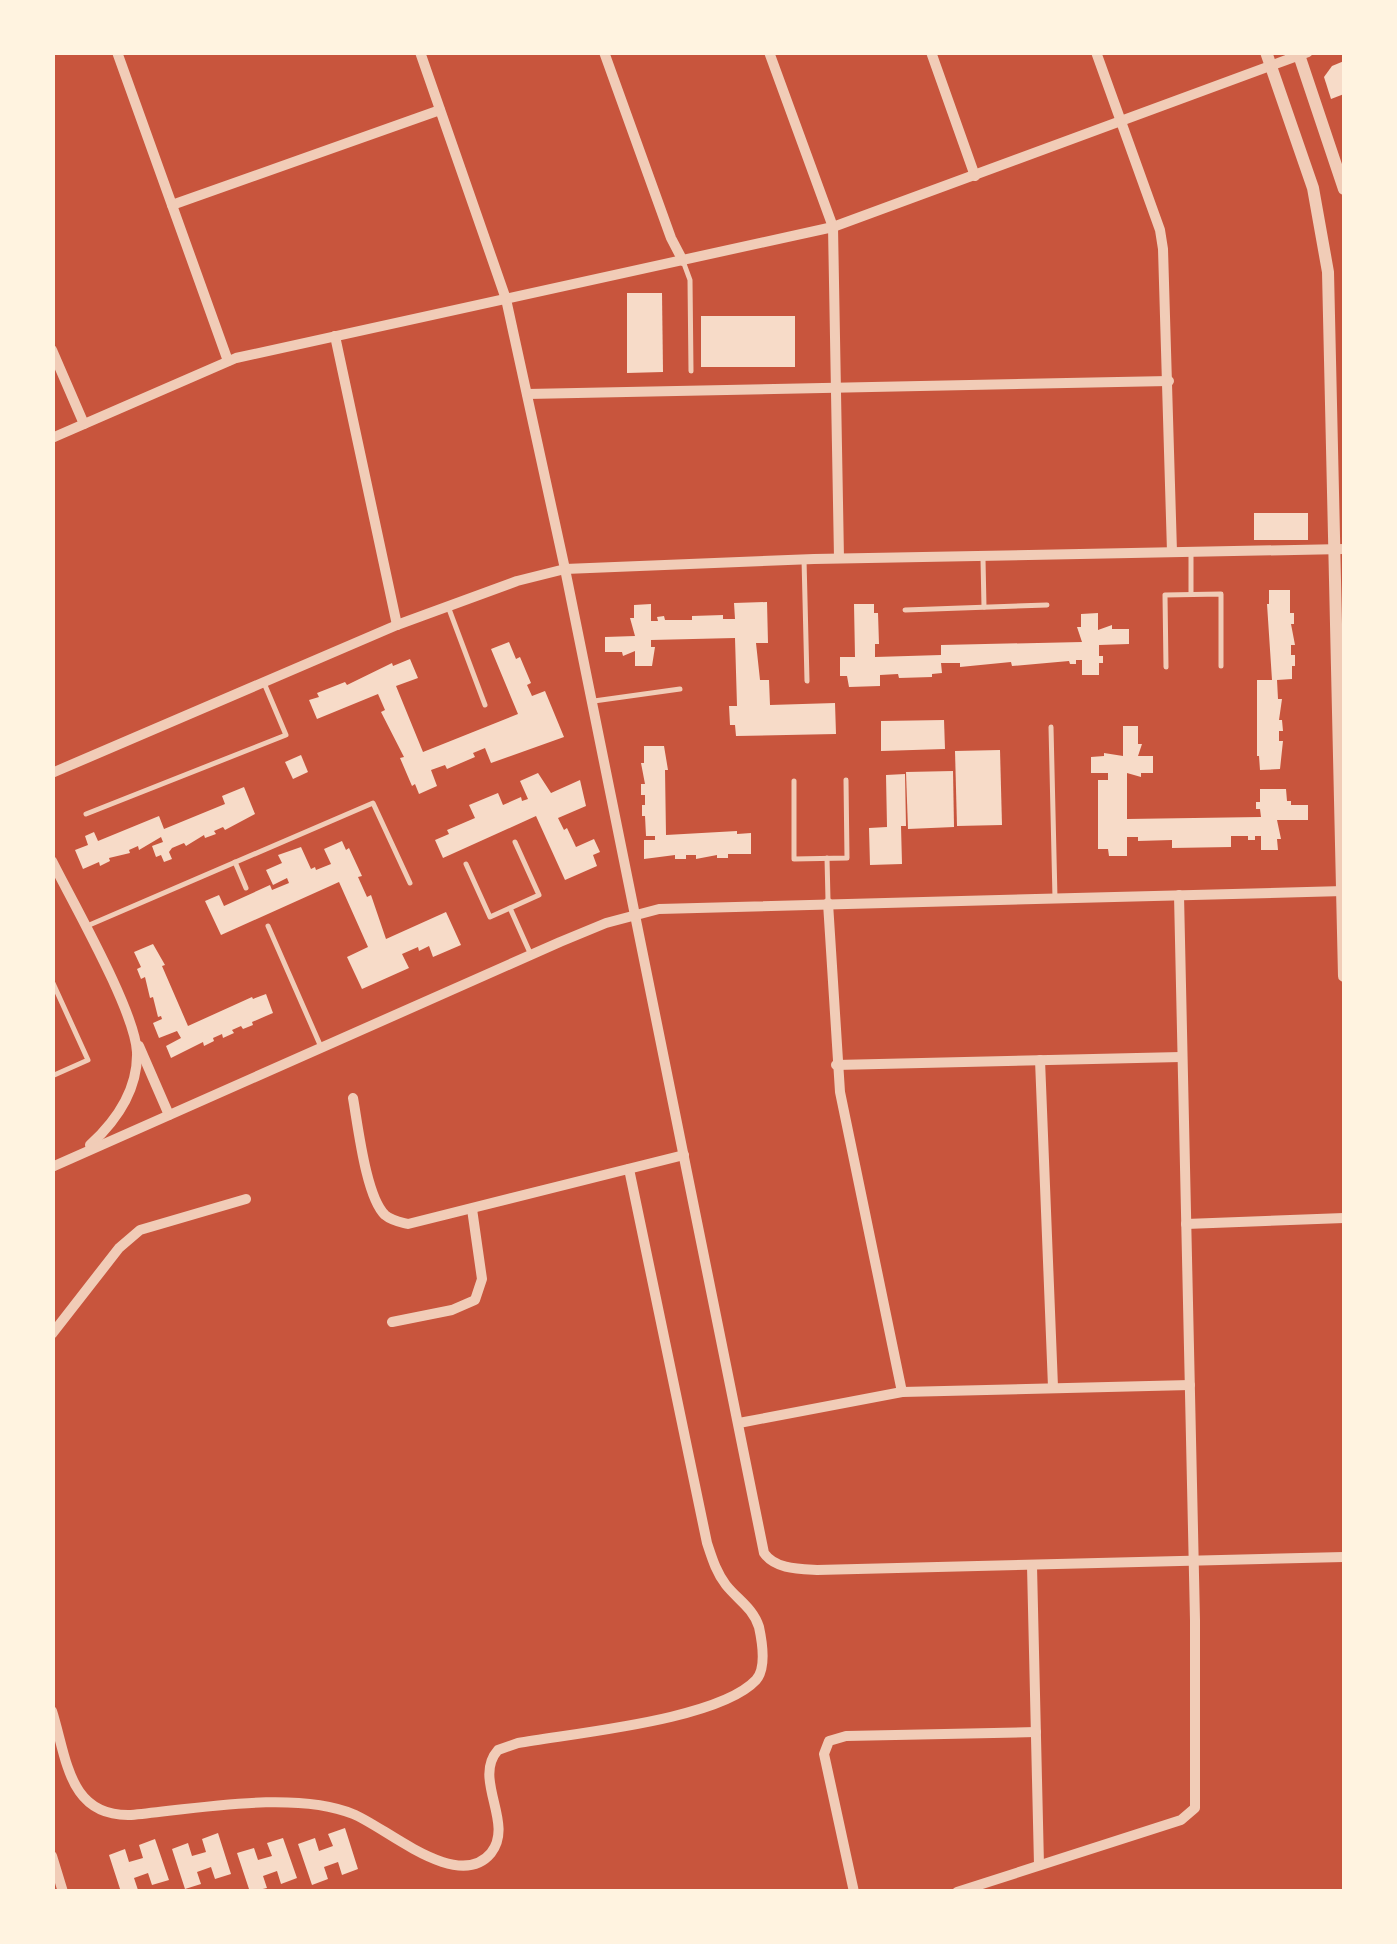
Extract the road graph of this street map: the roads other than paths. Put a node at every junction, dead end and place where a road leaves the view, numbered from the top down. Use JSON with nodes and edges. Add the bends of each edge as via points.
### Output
{"nodes":[{"id":1,"x":116,"y":52,"type":"edge"},
{"id":2,"x":420,"y":52,"type":"edge"},
{"id":3,"x":604,"y":52,"type":"edge"},
{"id":4,"x":769,"y":52,"type":"edge"},
{"id":5,"x":931,"y":52,"type":"edge"},
{"id":6,"x":1096,"y":52,"type":"edge"},
{"id":7,"x":1302,"y":54,"type":"edge"},
{"id":8,"x":1269,"y":59,"type":"edge"},
{"id":9,"x":440,"y":110,"type":"junction"},
{"id":10,"x":1121,"y":122,"type":"junction"},
{"id":11,"x":976,"y":176,"type":"junction"},
{"id":12,"x":1344,"y":189,"type":"edge"},
{"id":13,"x":172,"y":205,"type":"junction"},
{"id":14,"x":833,"y":228,"type":"junction"},
{"id":15,"x":683,"y":261,"type":"junction"},
{"id":16,"x":506,"y":299,"type":"junction"},
{"id":17,"x":334,"y":336,"type":"junction"},
{"id":18,"x":52,"y":350,"type":"edge"},
{"id":19,"x":228,"y":361,"type":"junction"},
{"id":20,"x":691,"y":371,"type":"dead end"},
{"id":21,"x":1168,"y":381,"type":"junction"},
{"id":22,"x":834,"y":388,"type":"junction"},
{"id":23,"x":527,"y":394,"type":"junction"},
{"id":24,"x":84,"y":424,"type":"junction"},
{"id":25,"x":52,"y":438,"type":"edge"},
{"id":26,"x":1340,"y":549,"type":"edge"},
{"id":27,"x":1172,"y":552,"type":"junction"},
{"id":28,"x":1191,"y":552,"type":"junction"},
{"id":29,"x":983,"y":556,"type":"junction"},
{"id":30,"x":839,"y":558,"type":"junction"},
{"id":31,"x":804,"y":559,"type":"junction"},
{"id":32,"x":565,"y":569,"type":"junction"},
{"id":33,"x":1191,"y":594,"type":"junction"},
{"id":34,"x":1047,"y":605,"type":"dead end"},
{"id":35,"x":448,"y":606,"type":"junction"},
{"id":36,"x":984,"y":607,"type":"junction"},
{"id":37,"x":905,"y":610,"type":"dead end"},
{"id":38,"x":396,"y":625,"type":"junction"},
{"id":39,"x":1222,"y":666,"type":"dead end"},
{"id":40,"x":1166,"y":667,"type":"dead end"},
{"id":41,"x":807,"y":681,"type":"dead end"},
{"id":42,"x":264,"y":683,"type":"junction"},
{"id":43,"x":680,"y":689,"type":"dead end"},
{"id":44,"x":591,"y":701,"type":"junction"},
{"id":45,"x":485,"y":705,"type":"dead end"},
{"id":46,"x":1051,"y":727,"type":"dead end"},
{"id":47,"x":52,"y":773,"type":"edge"},
{"id":48,"x":846,"y":780,"type":"dead end"},
{"id":49,"x":794,"y":781,"type":"dead end"},
{"id":50,"x":86,"y":814,"type":"dead end"},
{"id":51,"x":515,"y":842,"type":"dead end"},
{"id":52,"x":827,"y":858,"type":"junction"},
{"id":53,"x":52,"y":861,"type":"edge"},
{"id":54,"x":235,"y":862,"type":"junction"},
{"id":55,"x":466,"y":864,"type":"dead end"},
{"id":56,"x":410,"y":884,"type":"dead end"},
{"id":57,"x":246,"y":888,"type":"dead end"},
{"id":58,"x":1343,"y":891,"type":"edge"},
{"id":59,"x":1179,"y":895,"type":"junction"},
{"id":60,"x":1055,"y":898,"type":"junction"},
{"id":61,"x":828,"y":904,"type":"junction"},
{"id":62,"x":510,"y":908,"type":"junction"},
{"id":63,"x":633,"y":914,"type":"junction"},
{"id":64,"x":268,"y":926,"type":"dead end"},
{"id":65,"x":84,"y":927,"type":"junction"},
{"id":66,"x":531,"y":955,"type":"junction"},
{"id":67,"x":1344,"y":976,"type":"edge"},
{"id":68,"x":52,"y":981,"type":"edge"},
{"id":69,"x":134,"y":1036,"type":"junction"},
{"id":70,"x":322,"y":1048,"type":"junction"},
{"id":71,"x":1181,"y":1056,"type":"junction"},
{"id":72,"x":1040,"y":1060,"type":"junction"},
{"id":73,"x":836,"y":1065,"type":"junction"},
{"id":74,"x":52,"y":1076,"type":"edge"},
{"id":75,"x":353,"y":1098,"type":"dead end"},
{"id":76,"x":169,"y":1115,"type":"junction"},
{"id":77,"x":82,"y":1153,"type":"junction"},
{"id":78,"x":684,"y":1155,"type":"junction"},
{"id":79,"x":52,"y":1167,"type":"edge"},
{"id":80,"x":629,"y":1169,"type":"junction"},
{"id":81,"x":246,"y":1199,"type":"dead end"},
{"id":82,"x":472,"y":1209,"type":"junction"},
{"id":83,"x":1344,"y":1218,"type":"edge"},
{"id":84,"x":1186,"y":1224,"type":"junction"},
{"id":85,"x":392,"y":1322,"type":"dead end"},
{"id":86,"x":52,"y":1334,"type":"edge"},
{"id":87,"x":1190,"y":1385,"type":"junction"},
{"id":88,"x":1053,"y":1387,"type":"junction"},
{"id":89,"x":902,"y":1392,"type":"junction"},
{"id":90,"x":739,"y":1423,"type":"junction"},
{"id":91,"x":1344,"y":1557,"type":"edge"},
{"id":92,"x":1193,"y":1562,"type":"junction"},
{"id":93,"x":1032,"y":1566,"type":"junction"},
{"id":94,"x":52,"y":1711,"type":"edge"},
{"id":95,"x":1036,"y":1732,"type":"junction"},
{"id":96,"x":52,"y":1856,"type":"edge"},
{"id":97,"x":1039,"y":1866,"type":"junction"},
{"id":98,"x":63,"y":1892,"type":"edge"},
{"id":99,"x":854,"y":1892,"type":"edge"},
{"id":100,"x":957,"y":1892,"type":"edge"}],
"edges":[{"from":1,"to":13,"type":"street"},
{"from":2,"to":9,"type":"street"},
{"from":3,"to":15,"type":"street"},
{"from":4,"to":14,"type":"street"},
{"from":5,"to":11,"type":"street"},
{"from":6,"to":10,"type":"street"},
{"from":7,"to":8,"type":"street"},
{"from":7,"to":12,"type":"street"},
{"from":8,"to":10,"type":"street"},
{"from":8,"to":26,"type":"street","via":[[1306,160],[1326,251]]},
{"from":9,"to":13,"type":"street"},
{"from":9,"to":16,"type":"street"},
{"from":10,"to":11,"type":"street"},
{"from":10,"to":21,"type":"street","via":[[1164,248]]},
{"from":11,"to":14,"type":"street"},
{"from":13,"to":19,"type":"street"},
{"from":14,"to":15,"type":"street"},
{"from":14,"to":22,"type":"street"},
{"from":15,"to":16,"type":"street"},
{"from":15,"to":20,"type":"lane","via":[[690,280]]},
{"from":16,"to":17,"type":"street"},
{"from":16,"to":23,"type":"street"},
{"from":17,"to":19,"type":"street"},
{"from":17,"to":38,"type":"street"},
{"from":18,"to":24,"type":"street"},
{"from":19,"to":24,"type":"street"},
{"from":21,"to":22,"type":"street"},
{"from":21,"to":27,"type":"street"},
{"from":22,"to":23,"type":"street"},
{"from":22,"to":30,"type":"street"},
{"from":23,"to":32,"type":"street"},
{"from":24,"to":25,"type":"street"},
{"from":26,"to":28,"type":"street"},
{"from":26,"to":58,"type":"street"},
{"from":27,"to":28,"type":"street"},
{"from":27,"to":29,"type":"street"},
{"from":28,"to":33,"type":"lane"},
{"from":29,"to":30,"type":"street"},
{"from":29,"to":36,"type":"lane"},
{"from":30,"to":31,"type":"street"},
{"from":31,"to":32,"type":"street"},
{"from":31,"to":41,"type":"lane"},
{"from":32,"to":35,"type":"street"},
{"from":32,"to":44,"type":"street"},
{"from":33,"to":39,"type":"lane","via":[[1221,594]]},
{"from":33,"to":40,"type":"lane","via":[[1165,595]]},
{"from":34,"to":36,"type":"lane"},
{"from":35,"to":38,"type":"street"},
{"from":35,"to":45,"type":"lane"},
{"from":36,"to":37,"type":"lane"},
{"from":38,"to":42,"type":"street"},
{"from":42,"to":47,"type":"street"},
{"from":42,"to":50,"type":"lane","via":[[286,735]]},
{"from":43,"to":44,"type":"lane"},
{"from":44,"to":63,"type":"street"},
{"from":46,"to":60,"type":"lane"},
{"from":48,"to":52,"type":"lane","via":[[847,858]]},
{"from":49,"to":52,"type":"lane","via":[[794,858]]},
{"from":51,"to":62,"type":"lane","via":[[539,895]]},
{"from":52,"to":61,"type":"lane"},
{"from":53,"to":65,"type":"street"},
{"from":54,"to":56,"type":"lane","via":[[372,803]]},
{"from":54,"to":57,"type":"lane"},
{"from":54,"to":65,"type":"lane"},
{"from":55,"to":62,"type":"lane","via":[[490,917]]},
{"from":58,"to":59,"type":"street"},
{"from":58,"to":67,"type":"street"},
{"from":59,"to":60,"type":"street"},
{"from":59,"to":71,"type":"street"},
{"from":60,"to":61,"type":"street"},
{"from":61,"to":63,"type":"street"},
{"from":61,"to":73,"type":"street"},
{"from":62,"to":66,"type":"lane"},
{"from":63,"to":66,"type":"street"},
{"from":63,"to":78,"type":"street"},
{"from":64,"to":70,"type":"lane"},
{"from":65,"to":69,"type":"street"},
{"from":66,"to":70,"type":"street"},
{"from":68,"to":74,"type":"lane","via":[[88,1060]]},
{"from":69,"to":76,"type":"street"},
{"from":69,"to":77,"type":"street","via":[[135,1070],[125,1101]]},
{"from":70,"to":76,"type":"street"},
{"from":71,"to":72,"type":"street"},
{"from":71,"to":84,"type":"street"},
{"from":72,"to":73,"type":"street"},
{"from":72,"to":88,"type":"street"},
{"from":73,"to":89,"type":"street"},
{"from":75,"to":82,"type":"street","via":[[382,1212],[408,1224]]},
{"from":76,"to":77,"type":"street"},
{"from":77,"to":79,"type":"street"},
{"from":78,"to":80,"type":"street"},
{"from":78,"to":90,"type":"street"},
{"from":80,"to":82,"type":"street"},
{"from":80,"to":94,"type":"street","via":[[707,1542],[716,1570],[760,1630],[762,1669],[756,1679],[663,1719],[498,1750],[489,1768],[495,1846],[480,1862],[462,1866],[435,1861],[368,1821],[322,1804],[107,1813],[74,1785]]},
{"from":81,"to":86,"type":"street","via":[[140,1230],[118,1248]]},
{"from":82,"to":85,"type":"street","via":[[482,1279],[475,1300]]},
{"from":83,"to":84,"type":"street"},
{"from":84,"to":87,"type":"street"},
{"from":87,"to":88,"type":"street"},
{"from":87,"to":92,"type":"street"},
{"from":88,"to":89,"type":"street"},
{"from":89,"to":90,"type":"street"},
{"from":90,"to":93,"type":"street","via":[[770,1561],[817,1570]]},
{"from":91,"to":92,"type":"street"},
{"from":92,"to":93,"type":"street"},
{"from":92,"to":97,"type":"street","via":[[1195,1808]]},
{"from":93,"to":95,"type":"street"},
{"from":95,"to":97,"type":"street"},
{"from":95,"to":99,"type":"street","via":[[836,1737],[824,1746]]},
{"from":96,"to":98,"type":"street"},
{"from":97,"to":100,"type":"street"}]}
